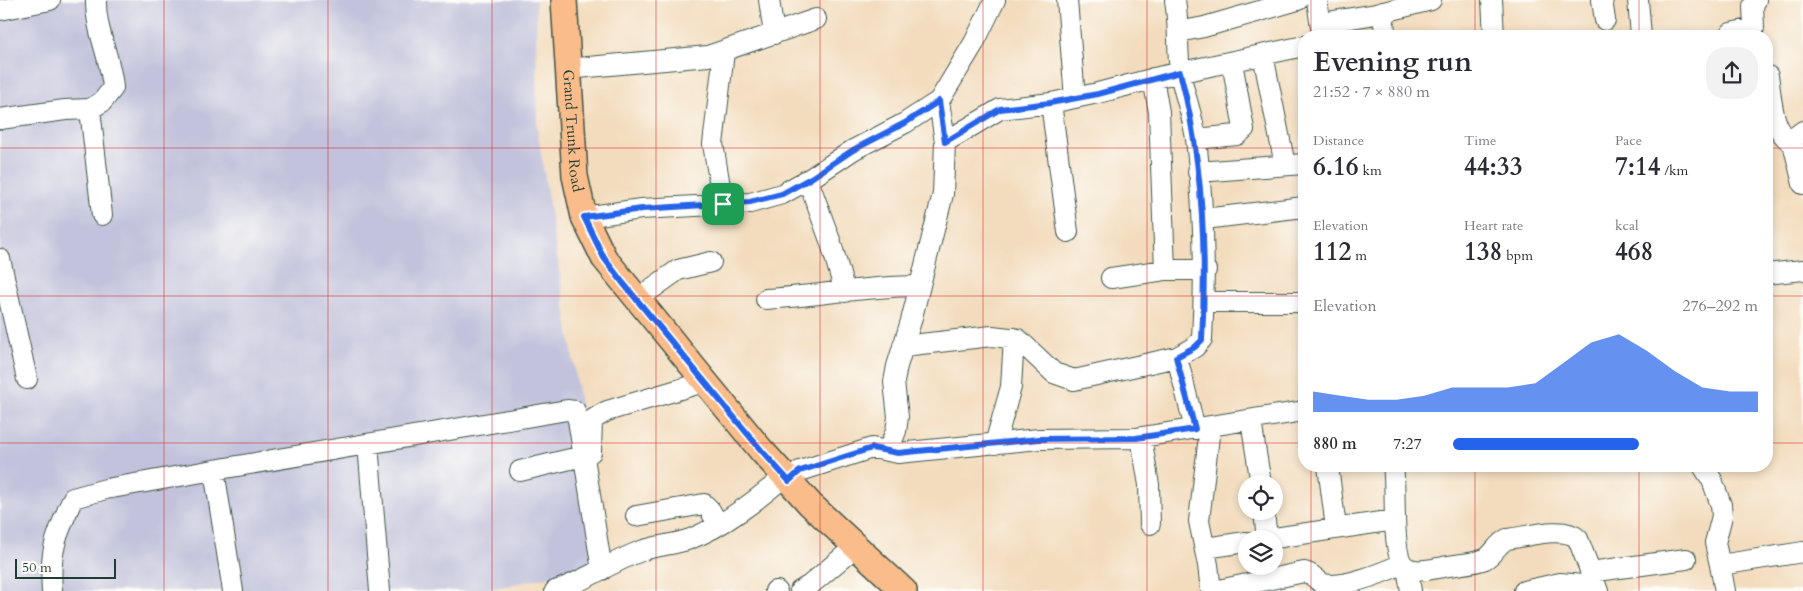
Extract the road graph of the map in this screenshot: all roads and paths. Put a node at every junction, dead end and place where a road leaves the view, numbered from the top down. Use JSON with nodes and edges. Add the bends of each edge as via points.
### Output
{"nodes":[{"id":1,"x":50,"y":0,"type":"edge"},
{"id":2,"x":96,"y":0,"type":"edge"},
{"id":3,"x":564,"y":0,"type":"edge"},
{"id":4,"x":769,"y":0,"type":"edge"},
{"id":5,"x":995,"y":0,"type":"edge"},
{"id":6,"x":1067,"y":0,"type":"edge"},
{"id":7,"x":1175,"y":0,"type":"edge"},
{"id":8,"x":1298,"y":0,"type":"edge"},
{"id":9,"x":1317,"y":0,"type":"edge"},
{"id":10,"x":1431,"y":0,"type":"edge"},
{"id":11,"x":1492,"y":0,"type":"edge"},
{"id":12,"x":1602,"y":0,"type":"edge"},
{"id":13,"x":1638,"y":0,"type":"edge"},
{"id":14,"x":1756,"y":0,"type":"edge"},
{"id":15,"x":0,"y":10,"type":"edge"},
{"id":16,"x":1382,"y":12,"type":"junction"},
{"id":17,"x":816,"y":19,"type":"dead end"},
{"id":18,"x":1604,"y":20,"type":"dead end"},
{"id":19,"x":1321,"y":30,"type":"edge"},
{"id":20,"x":1385,"y":30,"type":"edge"},
{"id":21,"x":1494,"y":30,"type":"edge"},
{"id":22,"x":1641,"y":30,"type":"edge"},
{"id":23,"x":1742,"y":30,"type":"edge"},
{"id":24,"x":1178,"y":32,"type":"junction"},
{"id":25,"x":774,"y":34,"type":"junction"},
{"id":26,"x":1298,"y":47,"type":"edge"},
{"id":27,"x":724,"y":52,"type":"junction"},
{"id":28,"x":1263,"y":56,"type":"junction"},
{"id":29,"x":1232,"y":62,"type":"junction"},
{"id":30,"x":567,"y":69,"type":"junction"},
{"id":31,"x":1180,"y":72,"type":"junction"},
{"id":32,"x":1153,"y":78,"type":"junction"},
{"id":33,"x":1075,"y":98,"type":"junction"},
{"id":34,"x":939,"y":101,"type":"junction"},
{"id":35,"x":1773,"y":102,"type":"edge"},
{"id":36,"x":1050,"y":103,"type":"junction"},
{"id":37,"x":90,"y":109,"type":"junction"},
{"id":38,"x":0,"y":119,"type":"edge"},
{"id":39,"x":1798,"y":137,"type":"edge"},
{"id":40,"x":1196,"y":139,"type":"junction"},
{"id":41,"x":945,"y":142,"type":"junction"},
{"id":42,"x":1294,"y":165,"type":"edge"},
{"id":43,"x":1198,"y":172,"type":"junction"},
{"id":44,"x":808,"y":180,"type":"junction"},
{"id":45,"x":1803,"y":184,"type":"edge"},
{"id":46,"x":723,"y":204,"type":"junction"},
{"id":47,"x":1298,"y":208,"type":"edge"},
{"id":48,"x":102,"y":215,"type":"dead end"},
{"id":49,"x":584,"y":217,"type":"junction"},
{"id":50,"x":1204,"y":219,"type":"junction"},
{"id":51,"x":1068,"y":232,"type":"dead end"},
{"id":52,"x":0,"y":259,"type":"edge"},
{"id":53,"x":711,"y":262,"type":"dead end"},
{"id":54,"x":1166,"y":270,"type":"junction"},
{"id":55,"x":1206,"y":270,"type":"junction"},
{"id":56,"x":1803,"y":270,"type":"edge"},
{"id":57,"x":1773,"y":273,"type":"edge"},
{"id":58,"x":1111,"y":278,"type":"dead end"},
{"id":59,"x":918,"y":286,"type":"junction"},
{"id":60,"x":845,"y":292,"type":"junction"},
{"id":61,"x":766,"y":299,"type":"dead end"},
{"id":62,"x":636,"y":300,"type":"junction"},
{"id":63,"x":1204,"y":302,"type":"junction"},
{"id":64,"x":1298,"y":302,"type":"edge"},
{"id":65,"x":1014,"y":338,"type":"junction"},
{"id":66,"x":903,"y":346,"type":"junction"},
{"id":67,"x":1176,"y":357,"type":"junction"},
{"id":68,"x":27,"y":379,"type":"dead end"},
{"id":69,"x":704,"y":382,"type":"junction"},
{"id":70,"x":1298,"y":412,"type":"edge"},
{"id":71,"x":1251,"y":420,"type":"junction"},
{"id":72,"x":1202,"y":428,"type":"junction"},
{"id":73,"x":1141,"y":437,"type":"junction"},
{"id":74,"x":368,"y":444,"type":"junction"},
{"id":75,"x":995,"y":444,"type":"junction"},
{"id":76,"x":888,"y":451,"type":"junction"},
{"id":77,"x":583,"y":456,"type":"junction"},
{"id":78,"x":214,"y":470,"type":"junction"},
{"id":79,"x":520,"y":471,"type":"dead end"},
{"id":80,"x":1329,"y":472,"type":"edge"},
{"id":81,"x":1393,"y":472,"type":"edge"},
{"id":82,"x":1707,"y":472,"type":"edge"},
{"id":83,"x":1260,"y":475,"type":"edge"},
{"id":84,"x":787,"y":478,"type":"junction"},
{"id":85,"x":636,"y":516,"type":"dead end"},
{"id":86,"x":1394,"y":520,"type":"junction"},
{"id":87,"x":718,"y":524,"type":"junction"},
{"id":88,"x":1150,"y":524,"type":"dead end"},
{"id":89,"x":1336,"y":528,"type":"junction"},
{"id":90,"x":1283,"y":536,"type":"edge"},
{"id":91,"x":1238,"y":543,"type":"edge"},
{"id":92,"x":856,"y":546,"type":"junction"},
{"id":93,"x":1205,"y":548,"type":"junction"},
{"id":94,"x":1803,"y":552,"type":"edge"},
{"id":95,"x":1686,"y":559,"type":"dead end"},
{"id":96,"x":1720,"y":565,"type":"junction"},
{"id":97,"x":1404,"y":566,"type":"junction"},
{"id":98,"x":602,"y":570,"type":"junction"},
{"id":99,"x":1594,"y":583,"type":"edge"},
{"id":100,"x":1262,"y":586,"type":"edge"},
{"id":101,"x":52,"y":591,"type":"edge"},
{"id":102,"x":232,"y":591,"type":"edge"},
{"id":103,"x":380,"y":591,"type":"edge"},
{"id":104,"x":555,"y":591,"type":"edge"},
{"id":105,"x":800,"y":591,"type":"edge"},
{"id":106,"x":904,"y":591,"type":"edge"},
{"id":107,"x":1212,"y":591,"type":"edge"},
{"id":108,"x":1411,"y":591,"type":"edge"},
{"id":109,"x":1524,"y":591,"type":"edge"},
{"id":110,"x":1725,"y":591,"type":"edge"}],
"edges":[{"from":1,"to":15,"type":"street"},
{"from":2,"to":37,"type":"street","via":[[96,16],[112,68],[113,88],[102,102]]},
{"from":3,"to":30,"type":"main road","name":"Grand Trunk Road"},
{"from":4,"to":25,"type":"street"},
{"from":5,"to":34,"type":"street"},
{"from":6,"to":33,"type":"street"},
{"from":7,"to":24,"type":"street"},
{"from":8,"to":24,"type":"street"},
{"from":9,"to":19,"type":"street"},
{"from":10,"to":16,"type":"street"},
{"from":11,"to":21,"type":"street"},
{"from":12,"to":18,"type":"street"},
{"from":13,"to":22,"type":"street"},
{"from":14,"to":23,"type":"street","via":[[1753,6],[1754,28]]},
{"from":16,"to":19,"type":"street"},
{"from":16,"to":20,"type":"street"},
{"from":17,"to":25,"type":"street"},
{"from":24,"to":31,"type":"street"},
{"from":25,"to":27,"type":"street"},
{"from":26,"to":28,"type":"street"},
{"from":27,"to":30,"type":"street","via":[[672,61]]},
{"from":27,"to":46,"type":"street","via":[[713,144]]},
{"from":28,"to":29,"type":"street"},
{"from":28,"to":42,"type":"street"},
{"from":29,"to":31,"type":"street"},
{"from":29,"to":40,"type":"street","via":[[1244,130],[1237,135]]},
{"from":30,"to":49,"type":"main road","name":"Grand Trunk Road","via":[[575,176]]},
{"from":31,"to":32,"type":"street"},
{"from":31,"to":40,"type":"street"},
{"from":32,"to":33,"type":"street"},
{"from":32,"to":54,"type":"street","via":[[1159,112]]},
{"from":33,"to":36,"type":"street"},
{"from":34,"to":41,"type":"street"},
{"from":34,"to":44,"type":"street"},
{"from":35,"to":39,"type":"street","via":[[1778,128],[1784,138]]},
{"from":36,"to":41,"type":"street","via":[[1000,109]]},
{"from":36,"to":51,"type":"street"},
{"from":37,"to":38,"type":"street"},
{"from":37,"to":48,"type":"street"},
{"from":39,"to":45,"type":"street"},
{"from":40,"to":43,"type":"street"},
{"from":41,"to":59,"type":"street","via":[[943,194]]},
{"from":42,"to":43,"type":"street"},
{"from":43,"to":50,"type":"street"},
{"from":44,"to":46,"type":"street","via":[[782,194],[750,202]]},
{"from":44,"to":60,"type":"street"},
{"from":46,"to":49,"type":"street","via":[[642,209]]},
{"from":47,"to":50,"type":"street"},
{"from":49,"to":62,"type":"main road","name":"Grand Trunk Road","via":[[604,258]]},
{"from":50,"to":55,"type":"street"},
{"from":52,"to":68,"type":"street"},
{"from":53,"to":62,"type":"street","via":[[678,270]]},
{"from":54,"to":55,"type":"street"},
{"from":54,"to":58,"type":"street"},
{"from":55,"to":63,"type":"street"},
{"from":56,"to":57,"type":"street"},
{"from":59,"to":60,"type":"street","via":[[877,286]]},
{"from":59,"to":66,"type":"street"},
{"from":60,"to":61,"type":"street"},
{"from":62,"to":69,"type":"main road","name":"Grand Trunk Road"},
{"from":63,"to":64,"type":"street"},
{"from":63,"to":67,"type":"street","via":[[1202,340]]},
{"from":65,"to":66,"type":"street","via":[[992,336]]},
{"from":65,"to":67,"type":"street","via":[[1027,346],[1054,373],[1074,380]]},
{"from":65,"to":75,"type":"street","via":[[1011,387]]},
{"from":66,"to":76,"type":"street","via":[[894,382],[898,417],[896,431]]},
{"from":67,"to":72,"type":"street"},
{"from":69,"to":77,"type":"street","via":[[596,416],[592,420],[591,452]]},
{"from":69,"to":84,"type":"main road","name":"Grand Trunk Road"},
{"from":70,"to":71,"type":"street"},
{"from":71,"to":72,"type":"street"},
{"from":71,"to":83,"type":"street"},
{"from":72,"to":73,"type":"street"},
{"from":72,"to":93,"type":"street","via":[[1199,521]]},
{"from":73,"to":75,"type":"street","via":[[1039,439]]},
{"from":73,"to":88,"type":"street","via":[[1149,485]]},
{"from":74,"to":77,"type":"street","via":[[567,410],[575,411]]},
{"from":74,"to":78,"type":"street"},
{"from":74,"to":103,"type":"street"},
{"from":75,"to":76,"type":"street","via":[[898,453]]},
{"from":76,"to":84,"type":"street","via":[[872,448]]},
{"from":77,"to":79,"type":"street"},
{"from":77,"to":98,"type":"street"},
{"from":78,"to":101,"type":"street","via":[[73,498],[53,544]]},
{"from":78,"to":102,"type":"street"},
{"from":80,"to":89,"type":"street"},
{"from":81,"to":86,"type":"street"},
{"from":82,"to":96,"type":"street","via":[[1721,505],[1722,516],[1715,543]]},
{"from":84,"to":87,"type":"street"},
{"from":84,"to":92,"type":"main road","name":"Grand Trunk Road"},
{"from":85,"to":87,"type":"street","via":[[704,504]]},
{"from":86,"to":89,"type":"street"},
{"from":86,"to":97,"type":"street"},
{"from":87,"to":98,"type":"street","via":[[688,540],[642,551]]},
{"from":89,"to":90,"type":"street"},
{"from":91,"to":93,"type":"street"},
{"from":92,"to":105,"type":"street"},
{"from":92,"to":106,"type":"main road","name":"Grand Trunk Road"},
{"from":93,"to":107,"type":"street"},
{"from":94,"to":96,"type":"street"},
{"from":95,"to":99,"type":"street"},
{"from":96,"to":110,"type":"street"},
{"from":97,"to":99,"type":"street","via":[[1426,570],[1476,561],[1490,555],[1499,543],[1507,539],[1562,532],[1573,533],[1578,538]]},
{"from":97,"to":100,"type":"street","via":[[1335,584],[1325,584],[1304,572]]},
{"from":97,"to":108,"type":"street"},
{"from":98,"to":104,"type":"street"},
{"from":99,"to":109,"type":"street","via":[[1560,584]]},
{"from":100,"to":107,"type":"street"}]}
